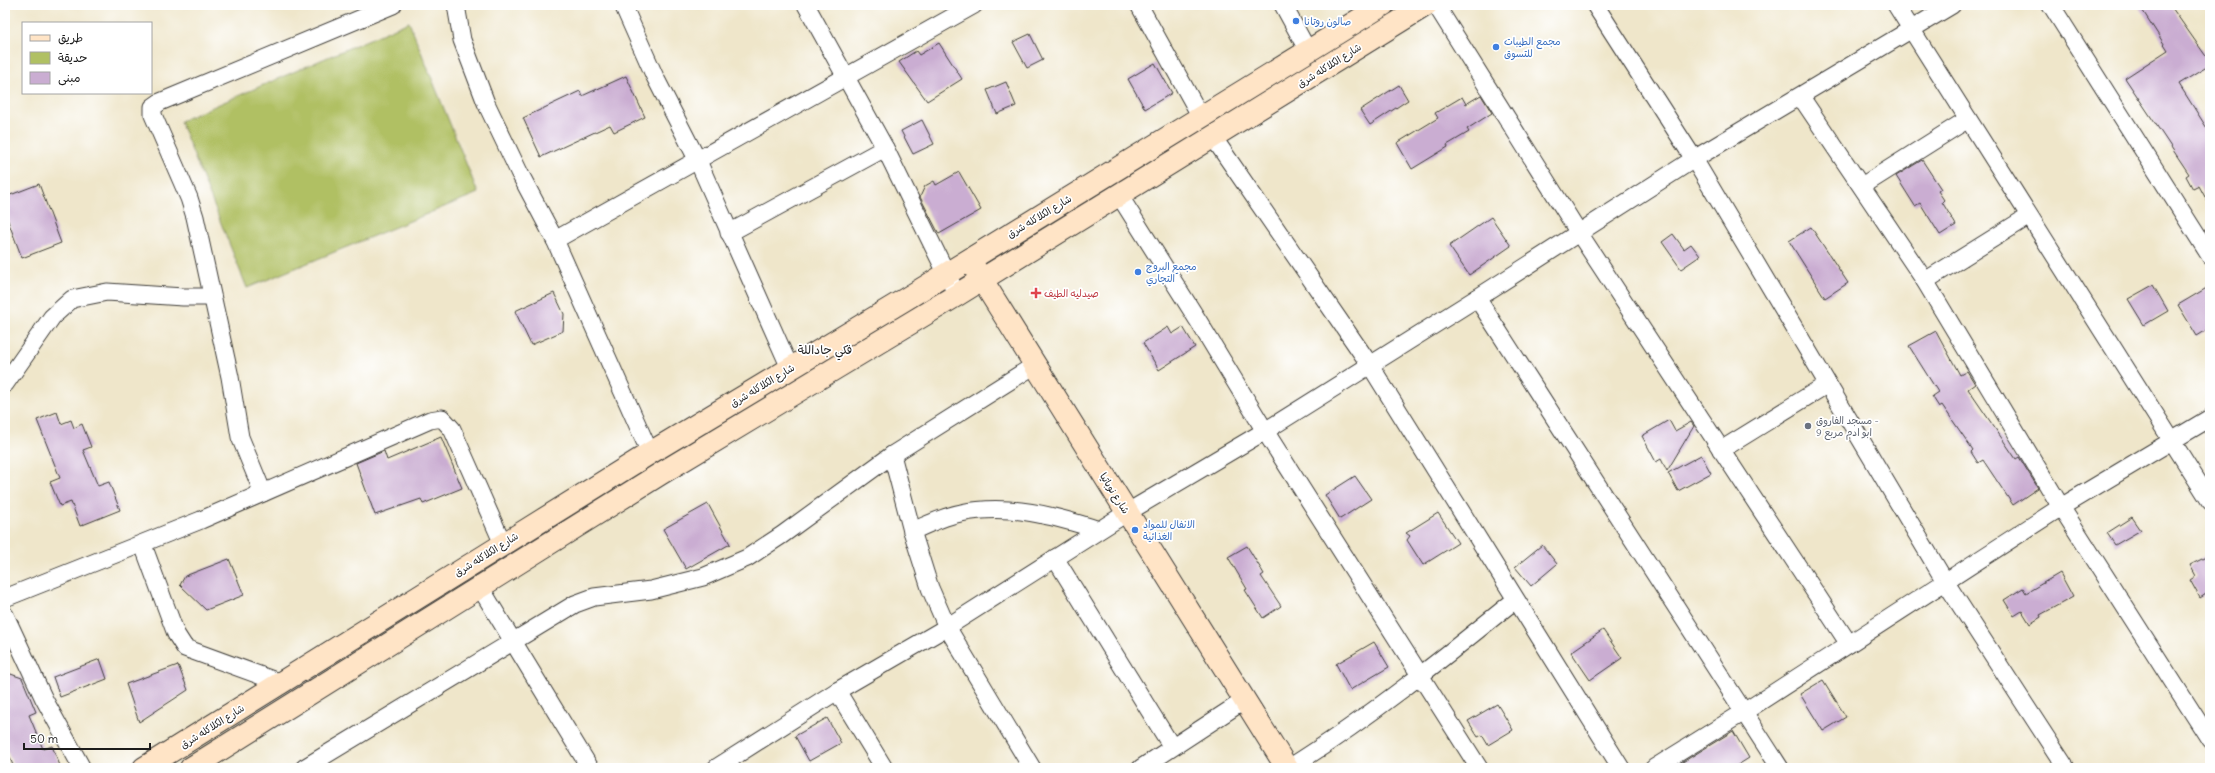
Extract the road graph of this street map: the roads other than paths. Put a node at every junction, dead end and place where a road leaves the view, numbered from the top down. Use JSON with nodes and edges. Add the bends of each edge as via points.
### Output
{"nodes":[{"id":1,"x":393,"y":5,"type":"edge"},
{"id":2,"x":456,"y":5,"type":"edge"},
{"id":3,"x":623,"y":5,"type":"edge"},
{"id":4,"x":806,"y":5,"type":"edge"},
{"id":5,"x":974,"y":5,"type":"edge"},
{"id":6,"x":1139,"y":5,"type":"edge"},
{"id":7,"x":1283,"y":5,"type":"edge"},
{"id":8,"x":1383,"y":5,"type":"edge"},
{"id":9,"x":1426,"y":5,"type":"edge"},
{"id":10,"x":1436,"y":5,"type":"edge"},
{"id":11,"x":1595,"y":5,"type":"edge"},
{"id":12,"x":1896,"y":5,"type":"edge"},
{"id":13,"x":1952,"y":5,"type":"edge"},
{"id":14,"x":2051,"y":5,"type":"edge"},
{"id":15,"x":1912,"y":30,"type":"junction"},
{"id":16,"x":1308,"y":51,"type":"junction"},
{"id":17,"x":847,"y":76,"type":"junction"},
{"id":18,"x":1801,"y":97,"type":"junction"},
{"id":19,"x":1202,"y":117,"type":"junction"},
{"id":20,"x":1968,"y":119,"type":"junction"},
{"id":21,"x":1213,"y":137,"type":"junction"},
{"id":22,"x":885,"y":148,"type":"junction"},
{"id":23,"x":1694,"y":159,"type":"junction"},
{"id":24,"x":698,"y":161,"type":"junction"},
{"id":25,"x":1862,"y":186,"type":"junction"},
{"id":26,"x":1119,"y":195,"type":"junction"},
{"id":27,"x":2029,"y":216,"type":"junction"},
{"id":28,"x":729,"y":233,"type":"junction"},
{"id":29,"x":1579,"y":233,"type":"junction"},
{"id":30,"x":555,"y":240,"type":"junction"},
{"id":31,"x":2210,"y":256,"type":"edge"},
{"id":32,"x":970,"y":259,"type":"junction"},
{"id":33,"x":945,"y":274,"type":"junction"},
{"id":34,"x":982,"y":279,"type":"junction"},
{"id":35,"x":1925,"y":281,"type":"junction"},
{"id":36,"x":957,"y":295,"type":"junction"},
{"id":37,"x":212,"y":297,"type":"junction"},
{"id":38,"x":1478,"y":298,"type":"junction"},
{"id":39,"x":1035,"y":365,"type":"junction"},
{"id":40,"x":1370,"y":365,"type":"junction"},
{"id":41,"x":790,"y":368,"type":"junction"},
{"id":42,"x":5,"y":384,"type":"edge"},
{"id":43,"x":1826,"y":384,"type":"junction"},
{"id":44,"x":2210,"y":418,"type":"edge"},
{"id":45,"x":1265,"y":431,"type":"junction"},
{"id":46,"x":2173,"y":441,"type":"junction"},
{"id":47,"x":1721,"y":450,"type":"junction"},
{"id":48,"x":650,"y":453,"type":"junction"},
{"id":49,"x":892,"y":455,"type":"junction"},
{"id":50,"x":264,"y":493,"type":"junction"},
{"id":51,"x":2210,"y":501,"type":"edge"},
{"id":52,"x":2062,"y":507,"type":"junction"},
{"id":53,"x":1128,"y":512,"type":"junction"},
{"id":54,"x":1099,"y":530,"type":"junction"},
{"id":55,"x":912,"y":531,"type":"junction"},
{"id":56,"x":503,"y":544,"type":"junction"},
{"id":57,"x":142,"y":545,"type":"junction"},
{"id":58,"x":1055,"y":558,"type":"junction"},
{"id":59,"x":1946,"y":583,"type":"junction"},
{"id":60,"x":480,"y":587,"type":"junction"},
{"id":61,"x":5,"y":598,"type":"edge"},
{"id":62,"x":1515,"y":600,"type":"junction"},
{"id":63,"x":5,"y":615,"type":"edge"},
{"id":64,"x":946,"y":627,"type":"junction"},
{"id":65,"x":512,"y":642,"type":"junction"},
{"id":66,"x":1849,"y":644,"type":"junction"},
{"id":67,"x":1421,"y":676,"type":"junction"},
{"id":68,"x":281,"y":683,"type":"junction"},
{"id":69,"x":837,"y":692,"type":"junction"},
{"id":70,"x":1245,"y":700,"type":"junction"},
{"id":71,"x":1744,"y":712,"type":"junction"},
{"id":72,"x":2210,"y":740,"type":"edge"},
{"id":73,"x":1172,"y":747,"type":"junction"},
{"id":74,"x":727,"y":765,"type":"edge"},
{"id":75,"x":82,"y":768,"type":"edge"},
{"id":76,"x":144,"y":768,"type":"edge"},
{"id":77,"x":191,"y":768,"type":"edge"},
{"id":78,"x":304,"y":768,"type":"edge"},
{"id":79,"x":590,"y":768,"type":"edge"},
{"id":80,"x":884,"y":768,"type":"edge"},
{"id":81,"x":1032,"y":768,"type":"edge"},
{"id":82,"x":1141,"y":768,"type":"edge"},
{"id":83,"x":1288,"y":768,"type":"edge"},
{"id":84,"x":1479,"y":768,"type":"edge"},
{"id":85,"x":1621,"y":768,"type":"edge"},
{"id":86,"x":1654,"y":768,"type":"edge"},
{"id":87,"x":1780,"y":768,"type":"edge"},
{"id":88,"x":2066,"y":768,"type":"edge"}],
"edges":[{"from":1,"to":37,"type":"street","via":[[153,107],[153,115],[189,198]]},
{"from":2,"to":30,"type":"street","via":[[462,40],[486,103],[518,172]]},
{"from":3,"to":24,"type":"street","via":[[655,77]]},
{"from":4,"to":17,"type":"street"},
{"from":5,"to":17,"type":"street"},
{"from":6,"to":19,"type":"street"},
{"from":7,"to":16,"type":"street"},
{"from":8,"to":16,"type":"street","name":"شارع الكلاكله شرق"},
{"from":9,"to":21,"type":"street","name":"شارع الكلاكله شرق"},
{"from":10,"to":29,"type":"street"},
{"from":11,"to":23,"type":"street"},
{"from":12,"to":15,"type":"street"},
{"from":13,"to":15,"type":"street"},
{"from":14,"to":31,"type":"street"},
{"from":15,"to":18,"type":"street"},
{"from":15,"to":20,"type":"street"},
{"from":16,"to":19,"type":"street","name":"شارع الكلاكله شرق"},
{"from":17,"to":22,"type":"street"},
{"from":17,"to":24,"type":"street"},
{"from":18,"to":23,"type":"street"},
{"from":18,"to":25,"type":"street"},
{"from":19,"to":32,"type":"street","name":"شارع الكلاكله شرق"},
{"from":20,"to":25,"type":"street"},
{"from":20,"to":27,"type":"street"},
{"from":21,"to":26,"type":"street","name":"شارع الكلاكله شرق"},
{"from":21,"to":40,"type":"street"},
{"from":22,"to":28,"type":"street"},
{"from":22,"to":33,"type":"street"},
{"from":23,"to":29,"type":"street"},
{"from":23,"to":43,"type":"street"},
{"from":24,"to":28,"type":"street"},
{"from":24,"to":30,"type":"street"},
{"from":25,"to":35,"type":"street"},
{"from":26,"to":34,"type":"street","name":"شارع الكلاكله شرق"},
{"from":26,"to":45,"type":"street"},
{"from":27,"to":35,"type":"street"},
{"from":27,"to":46,"type":"street"},
{"from":28,"to":41,"type":"street"},
{"from":29,"to":38,"type":"street"},
{"from":29,"to":47,"type":"street"},
{"from":30,"to":48,"type":"street"},
{"from":32,"to":33,"type":"street","name":"شارع الكلاكله شرق"},
{"from":32,"to":34,"type":"street","name":"شارع نوباتيا"},
{"from":33,"to":36,"type":"street"},
{"from":33,"to":41,"type":"street","name":"شارع الكلاكله شرق"},
{"from":34,"to":36,"type":"street","name":"شارع الكلاكله شرق"},
{"from":34,"to":39,"type":"street","name":"شارع نوباتيا"},
{"from":35,"to":52,"type":"street"},
{"from":36,"to":60,"type":"street","name":"شارع الكلاكله شرق","via":[[660,474]]},
{"from":37,"to":42,"type":"street","via":[[107,292],[72,299],[52,317]]},
{"from":37,"to":50,"type":"street","via":[[240,437]]},
{"from":38,"to":40,"type":"street"},
{"from":38,"to":71,"type":"street"},
{"from":39,"to":49,"type":"street"},
{"from":39,"to":53,"type":"street","name":"شارع نوباتيا"},
{"from":40,"to":45,"type":"street"},
{"from":40,"to":62,"type":"street"},
{"from":41,"to":48,"type":"street","name":"شارع الكلاكله شرق"},
{"from":43,"to":47,"type":"street"},
{"from":43,"to":59,"type":"street"},
{"from":44,"to":46,"type":"street"},
{"from":45,"to":53,"type":"street"},
{"from":45,"to":67,"type":"street"},
{"from":46,"to":51,"type":"street"},
{"from":46,"to":52,"type":"street"},
{"from":47,"to":66,"type":"street"},
{"from":48,"to":56,"type":"street","name":"شارع الكلاكله شرق"},
{"from":49,"to":55,"type":"street"},
{"from":49,"to":65,"type":"street","via":[[748,558],[703,577],[651,590],[594,597],[575,604]]},
{"from":50,"to":56,"type":"street","via":[[430,420],[442,418],[452,429]]},
{"from":50,"to":57,"type":"street"},
{"from":52,"to":59,"type":"street"},
{"from":52,"to":72,"type":"street"},
{"from":53,"to":54,"type":"street"},
{"from":53,"to":70,"type":"street","name":"شارع نوباتيا"},
{"from":54,"to":55,"type":"street","via":[[1055,516],[1018,510],[982,509],[959,513]]},
{"from":54,"to":58,"type":"street"},
{"from":55,"to":64,"type":"street","via":[[930,588]]},
{"from":56,"to":68,"type":"street","name":"شارع الكلاكله شرق"},
{"from":57,"to":61,"type":"street"},
{"from":57,"to":68,"type":"street","via":[[176,634],[185,648]]},
{"from":58,"to":64,"type":"street"},
{"from":58,"to":73,"type":"street"},
{"from":59,"to":66,"type":"street"},
{"from":59,"to":88,"type":"street"},
{"from":60,"to":65,"type":"street"},
{"from":60,"to":77,"type":"street","name":"شارع الكلاكله شرق"},
{"from":62,"to":67,"type":"street"},
{"from":62,"to":85,"type":"street"},
{"from":63,"to":75,"type":"street","via":[[44,699]]},
{"from":64,"to":69,"type":"street"},
{"from":64,"to":81,"type":"street"},
{"from":65,"to":78,"type":"street"},
{"from":65,"to":79,"type":"street"},
{"from":66,"to":71,"type":"street"},
{"from":67,"to":83,"type":"street","via":[[1349,729]]},
{"from":67,"to":84,"type":"street"},
{"from":68,"to":76,"type":"street","name":"شارع الكلاكله شرق"},
{"from":69,"to":74,"type":"street"},
{"from":69,"to":80,"type":"street"},
{"from":70,"to":73,"type":"street"},
{"from":70,"to":83,"type":"street","name":"شارع نوباتيا"},
{"from":71,"to":86,"type":"street"},
{"from":71,"to":87,"type":"street"},
{"from":73,"to":82,"type":"street"}]}
